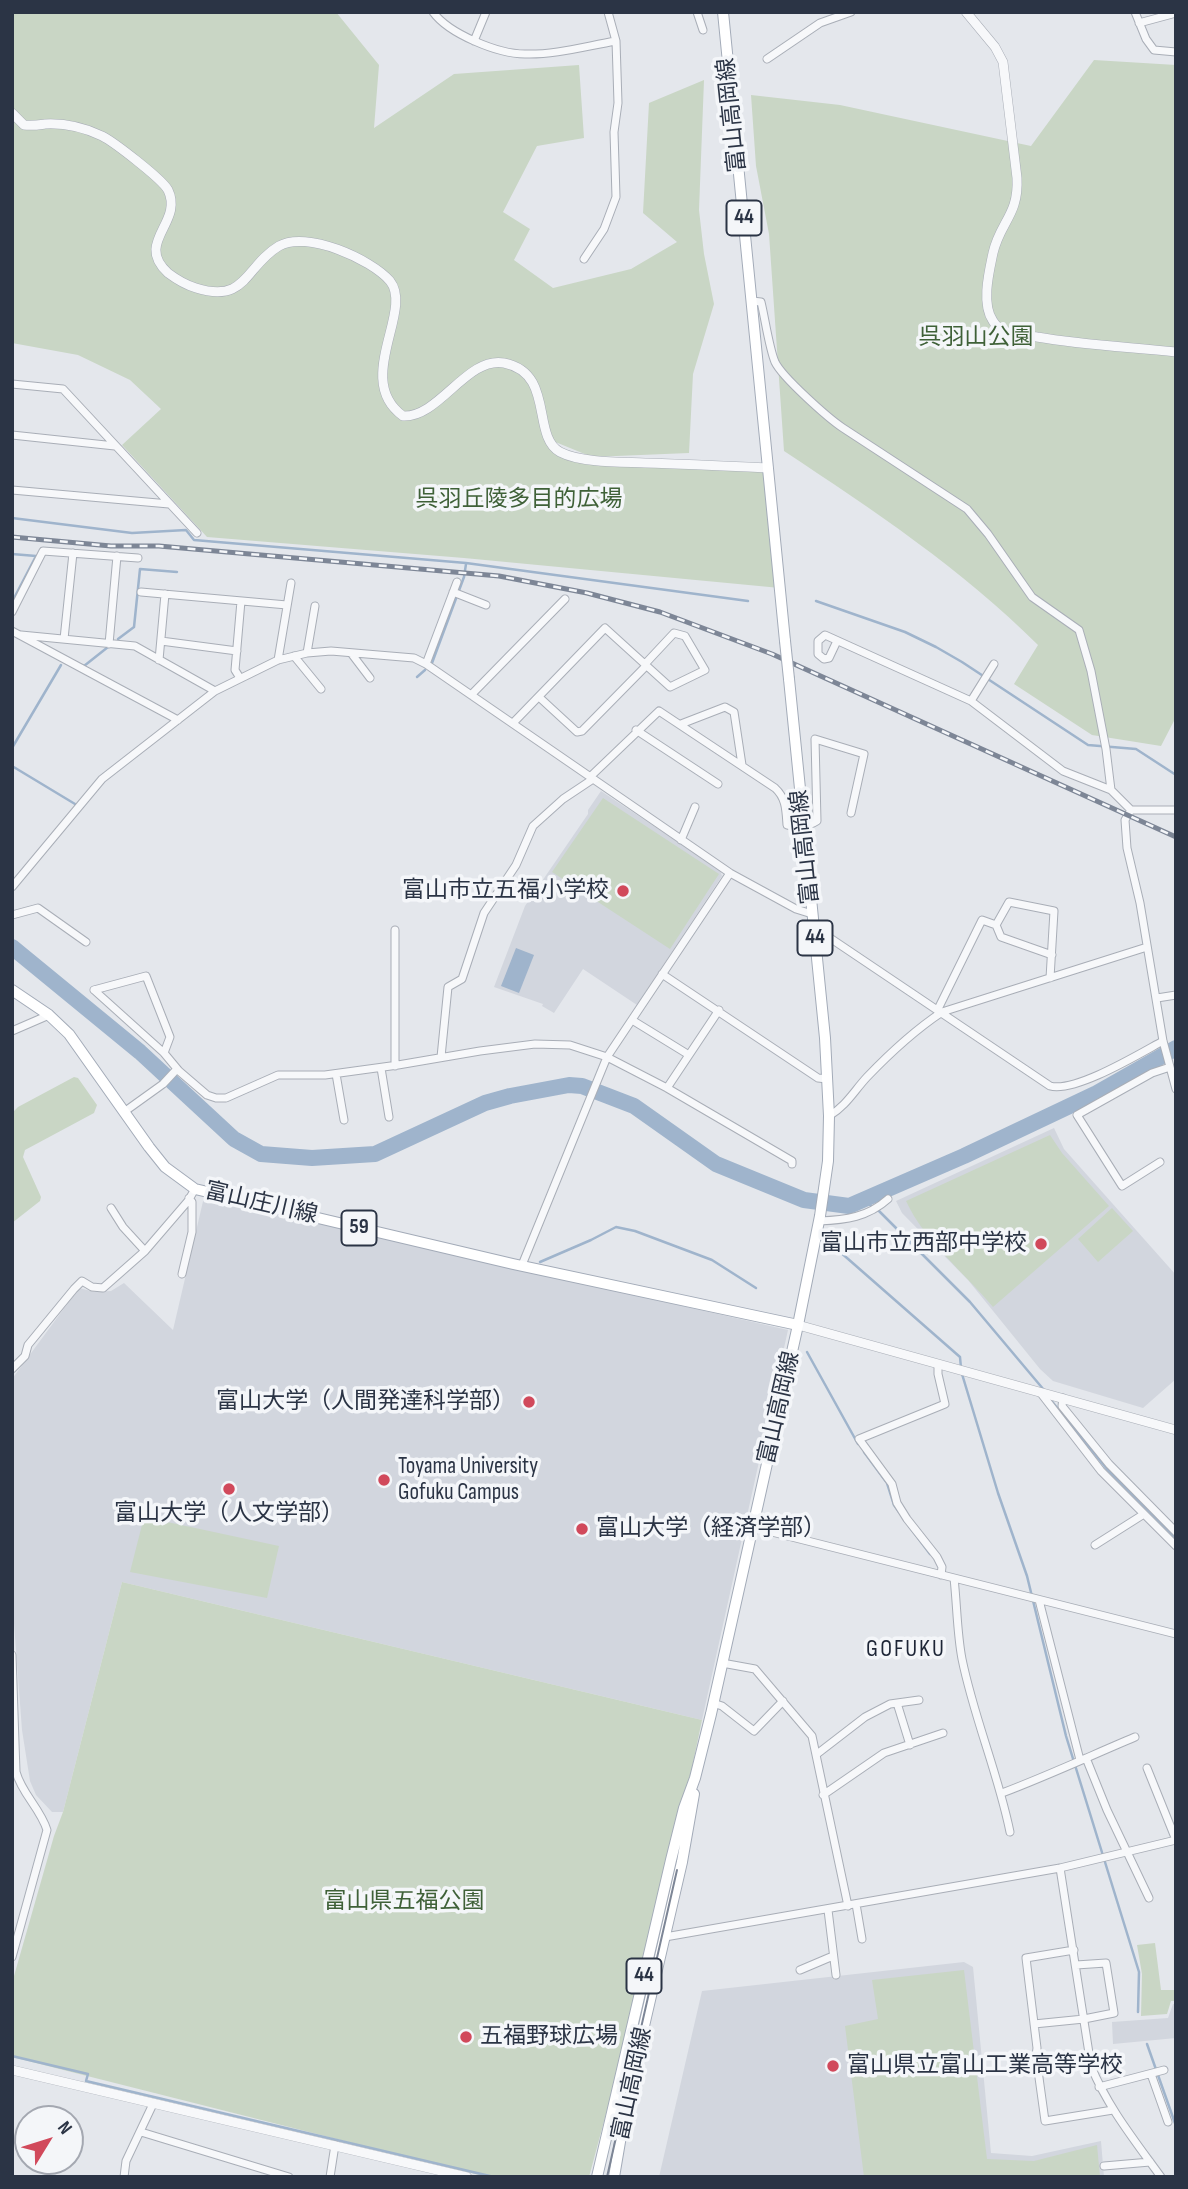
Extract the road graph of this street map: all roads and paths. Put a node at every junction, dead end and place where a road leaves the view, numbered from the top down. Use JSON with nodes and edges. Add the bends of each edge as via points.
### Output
{"nodes":[{"id":1,"x":433,"y":12,"type":"edge"},
{"id":2,"x":486,"y":12,"type":"edge"},
{"id":3,"x":608,"y":12,"type":"edge"},
{"id":4,"x":696,"y":12,"type":"edge"},
{"id":5,"x":723,"y":12,"type":"edge"},
{"id":6,"x":850,"y":12,"type":"edge"},
{"id":7,"x":966,"y":12,"type":"edge"},
{"id":8,"x":1135,"y":12,"type":"edge"},
{"id":9,"x":1176,"y":13,"type":"edge"},
{"id":10,"x":1139,"y":23,"type":"junction"},
{"id":11,"x":703,"y":30,"type":"dead end"},
{"id":12,"x":474,"y":41,"type":"junction"},
{"id":13,"x":616,"y":41,"type":"junction"},
{"id":14,"x":1176,"y":52,"type":"edge"},
{"id":15,"x":767,"y":59,"type":"dead end"},
{"id":16,"x":12,"y":113,"type":"edge"},
{"id":17,"x":584,"y":259,"type":"dead end"},
{"id":18,"x":752,"y":301,"type":"junction"},
{"id":19,"x":1176,"y":352,"type":"edge"},
{"id":20,"x":12,"y":384,"type":"edge"},
{"id":21,"x":12,"y":435,"type":"edge"},
{"id":22,"x":115,"y":446,"type":"junction"},
{"id":23,"x":768,"y":468,"type":"junction"},
{"id":24,"x":12,"y":490,"type":"edge"},
{"id":25,"x":170,"y":504,"type":"junction"},
{"id":26,"x":197,"y":533,"type":"dead end"},
{"id":27,"x":73,"y":553,"type":"junction"},
{"id":28,"x":117,"y":556,"type":"junction"},
{"id":29,"x":138,"y":558,"type":"dead end"},
{"id":30,"x":457,"y":582,"type":"dead end"},
{"id":31,"x":291,"y":583,"type":"dead end"},
{"id":32,"x":141,"y":592,"type":"dead end"},
{"id":33,"x":456,"y":593,"type":"junction"},
{"id":34,"x":165,"y":594,"type":"junction"},
{"id":35,"x":565,"y":599,"type":"dead end"},
{"id":36,"x":241,"y":601,"type":"junction"},
{"id":37,"x":287,"y":605,"type":"junction"},
{"id":38,"x":486,"y":605,"type":"dead end"},
{"id":39,"x":315,"y":606,"type":"dead end"},
{"id":40,"x":12,"y":612,"type":"edge"},
{"id":41,"x":12,"y":631,"type":"edge"},
{"id":42,"x":21,"y":635,"type":"junction"},
{"id":43,"x":64,"y":639,"type":"junction"},
{"id":44,"x":161,"y":641,"type":"junction"},
{"id":45,"x":837,"y":641,"type":"dead end"},
{"id":46,"x":109,"y":644,"type":"junction"},
{"id":47,"x":237,"y":651,"type":"junction"},
{"id":48,"x":307,"y":653,"type":"junction"},
{"id":49,"x":351,"y":653,"type":"junction"},
{"id":50,"x":294,"y":656,"type":"junction"},
{"id":51,"x":159,"y":660,"type":"junction"},
{"id":52,"x":278,"y":660,"type":"junction"},
{"id":53,"x":426,"y":664,"type":"junction"},
{"id":54,"x":994,"y":664,"type":"dead end"},
{"id":55,"x":645,"y":665,"type":"junction"},
{"id":56,"x":240,"y":678,"type":"junction"},
{"id":57,"x":370,"y":678,"type":"dead end"},
{"id":58,"x":321,"y":689,"type":"dead end"},
{"id":59,"x":215,"y":691,"type":"junction"},
{"id":60,"x":471,"y":695,"type":"junction"},
{"id":61,"x":539,"y":697,"type":"junction"},
{"id":62,"x":971,"y":701,"type":"junction"},
{"id":63,"x":178,"y":720,"type":"junction"},
{"id":64,"x":513,"y":723,"type":"junction"},
{"id":65,"x":681,"y":724,"type":"junction"},
{"id":66,"x":636,"y":730,"type":"junction"},
{"id":67,"x":742,"y":765,"type":"junction"},
{"id":68,"x":592,"y":778,"type":"junction"},
{"id":69,"x":718,"y":784,"type":"dead end"},
{"id":70,"x":1111,"y":790,"type":"junction"},
{"id":71,"x":695,"y":807,"type":"dead end"},
{"id":72,"x":1131,"y":810,"type":"junction"},
{"id":73,"x":1176,"y":810,"type":"edge"},
{"id":74,"x":851,"y":813,"type":"dead end"},
{"id":75,"x":804,"y":827,"type":"junction"},
{"id":76,"x":681,"y":840,"type":"junction"},
{"id":77,"x":730,"y":873,"type":"junction"},
{"id":78,"x":12,"y":887,"type":"edge"},
{"id":79,"x":812,"y":914,"type":"junction"},
{"id":80,"x":12,"y":915,"type":"edge"},
{"id":81,"x":996,"y":925,"type":"junction"},
{"id":82,"x":395,"y":930,"type":"dead end"},
{"id":83,"x":814,"y":935,"type":"junction"},
{"id":84,"x":86,"y":942,"type":"dead end"},
{"id":85,"x":1147,"y":947,"type":"junction"},
{"id":86,"x":1052,"y":955,"type":"junction"},
{"id":87,"x":662,"y":974,"type":"junction"},
{"id":88,"x":1051,"y":978,"type":"junction"},
{"id":89,"x":12,"y":990,"type":"edge"},
{"id":90,"x":1176,"y":995,"type":"edge"},
{"id":91,"x":1157,"y":998,"type":"junction"},
{"id":92,"x":719,"y":1010,"type":"junction"},
{"id":93,"x":940,"y":1011,"type":"junction"},
{"id":94,"x":49,"y":1015,"type":"junction"},
{"id":95,"x":632,"y":1020,"type":"junction"},
{"id":96,"x":12,"y":1031,"type":"edge"},
{"id":97,"x":1164,"y":1044,"type":"junction"},
{"id":98,"x":164,"y":1053,"type":"junction"},
{"id":99,"x":689,"y":1055,"type":"junction"},
{"id":100,"x":441,"y":1057,"type":"junction"},
{"id":101,"x":607,"y":1057,"type":"junction"},
{"id":102,"x":1169,"y":1064,"type":"junction"},
{"id":103,"x":395,"y":1066,"type":"junction"},
{"id":104,"x":381,"y":1068,"type":"junction"},
{"id":105,"x":174,"y":1072,"type":"junction"},
{"id":106,"x":336,"y":1074,"type":"junction"},
{"id":107,"x":827,"y":1079,"type":"junction"},
{"id":108,"x":667,"y":1088,"type":"junction"},
{"id":109,"x":1176,"y":1089,"type":"edge"},
{"id":110,"x":124,"y":1112,"type":"junction"},
{"id":111,"x":829,"y":1116,"type":"junction"},
{"id":112,"x":389,"y":1117,"type":"dead end"},
{"id":113,"x":344,"y":1120,"type":"dead end"},
{"id":114,"x":1160,"y":1162,"type":"dead end"},
{"id":115,"x":792,"y":1164,"type":"dead end"},
{"id":116,"x":192,"y":1194,"type":"junction"},
{"id":117,"x":888,"y":1199,"type":"dead end"},
{"id":118,"x":111,"y":1208,"type":"dead end"},
{"id":119,"x":820,"y":1219,"type":"junction"},
{"id":120,"x":145,"y":1251,"type":"junction"},
{"id":121,"x":522,"y":1265,"type":"junction"},
{"id":122,"x":182,"y":1275,"type":"dead end"},
{"id":123,"x":799,"y":1325,"type":"junction"},
{"id":124,"x":938,"y":1365,"type":"junction"},
{"id":125,"x":12,"y":1370,"type":"edge"},
{"id":126,"x":1040,"y":1393,"type":"junction"},
{"id":127,"x":1059,"y":1397,"type":"junction"},
{"id":128,"x":1176,"y":1430,"type":"edge"},
{"id":129,"x":1144,"y":1514,"type":"junction"},
{"id":130,"x":754,"y":1522,"type":"junction"},
{"id":131,"x":1176,"y":1532,"type":"edge"},
{"id":132,"x":1095,"y":1545,"type":"dead end"},
{"id":133,"x":1176,"y":1546,"type":"edge"},
{"id":134,"x":941,"y":1575,"type":"junction"},
{"id":135,"x":954,"y":1578,"type":"junction"},
{"id":136,"x":1039,"y":1600,"type":"junction"},
{"id":137,"x":1176,"y":1634,"type":"edge"},
{"id":138,"x":12,"y":1655,"type":"edge"},
{"id":139,"x":722,"y":1663,"type":"junction"},
{"id":140,"x":783,"y":1700,"type":"junction"},
{"id":141,"x":919,"y":1700,"type":"dead end"},
{"id":142,"x":897,"y":1703,"type":"junction"},
{"id":143,"x":712,"y":1709,"type":"junction"},
{"id":144,"x":943,"y":1733,"type":"dead end"},
{"id":145,"x":1135,"y":1737,"type":"dead end"},
{"id":146,"x":910,"y":1745,"type":"junction"},
{"id":147,"x":817,"y":1754,"type":"junction"},
{"id":148,"x":1083,"y":1759,"type":"junction"},
{"id":149,"x":1147,"y":1768,"type":"dead end"},
{"id":150,"x":695,"y":1778,"type":"junction"},
{"id":151,"x":1002,"y":1793,"type":"junction"},
{"id":152,"x":823,"y":1796,"type":"junction"},
{"id":153,"x":1010,"y":1832,"type":"dead end"},
{"id":154,"x":1176,"y":1840,"type":"edge"},
{"id":155,"x":1127,"y":1852,"type":"junction"},
{"id":156,"x":1060,"y":1868,"type":"junction"},
{"id":157,"x":1149,"y":1898,"type":"dead end"},
{"id":158,"x":852,"y":1905,"type":"junction"},
{"id":159,"x":828,"y":1910,"type":"junction"},
{"id":160,"x":665,"y":1937,"type":"junction"},
{"id":161,"x":862,"y":1939,"type":"dead end"},
{"id":162,"x":1073,"y":1950,"type":"junction"},
{"id":163,"x":833,"y":1956,"type":"junction"},
{"id":164,"x":12,"y":1957,"type":"edge"},
{"id":165,"x":1076,"y":1965,"type":"junction"},
{"id":166,"x":800,"y":1970,"type":"dead end"},
{"id":167,"x":835,"y":1975,"type":"dead end"},
{"id":168,"x":1084,"y":2019,"type":"junction"},
{"id":169,"x":1034,"y":2024,"type":"junction"},
{"id":170,"x":12,"y":2070,"type":"edge"},
{"id":171,"x":1099,"y":2087,"type":"junction"},
{"id":172,"x":153,"y":2104,"type":"junction"},
{"id":173,"x":1113,"y":2110,"type":"junction"},
{"id":174,"x":1168,"y":2122,"type":"dead end"},
{"id":175,"x":141,"y":2132,"type":"junction"},
{"id":176,"x":335,"y":2145,"type":"junction"},
{"id":177,"x":1150,"y":2162,"type":"junction"},
{"id":178,"x":1104,"y":2166,"type":"dead end"},
{"id":179,"x":460,"y":2176,"type":"edge"},
{"id":180,"x":124,"y":2177,"type":"edge"},
{"id":181,"x":288,"y":2177,"type":"edge"},
{"id":182,"x":330,"y":2177,"type":"edge"},
{"id":183,"x":597,"y":2177,"type":"edge"},
{"id":184,"x":614,"y":2177,"type":"edge"},
{"id":185,"x":1161,"y":2177,"type":"edge"}],
"edges":[{"from":1,"to":12,"type":"street"},
{"from":2,"to":12,"type":"street"},
{"from":3,"to":13,"type":"street"},
{"from":4,"to":11,"type":"street"},
{"from":5,"to":18,"type":"main road","name":"富山高岡線","number":"44"},
{"from":6,"to":15,"type":"street","via":[[820,23]]},
{"from":7,"to":19,"type":"street","via":[[1003,62],[1017,178],[1018,196],[993,254],[988,312],[994,324],[1005,332],[1058,341]]},
{"from":8,"to":10,"type":"street"},
{"from":9,"to":10,"type":"street"},
{"from":10,"to":14,"type":"street","via":[[1154,50]]},
{"from":12,"to":13,"type":"street","via":[[522,55]]},
{"from":13,"to":17,"type":"street","via":[[616,197],[604,229]]},
{"from":16,"to":23,"type":"street","via":[[24,125],[69,125],[103,136],[152,174],[168,191],[170,204],[155,257],[174,278],[192,287],[208,292],[235,289],[281,244],[293,242],[323,244],[373,267],[397,294],[384,355],[383,386],[403,416],[424,410],[480,368],[505,363],[520,369],[536,388],[551,443],[558,451],[606,461]]},
{"from":18,"to":23,"type":"main road","name":"富山高岡線","number":"44"},
{"from":18,"to":70,"type":"street","via":[[761,302],[775,363],[804,394],[835,423],[967,509],[1032,597],[1079,630],[1091,671]]},
{"from":20,"to":22,"type":"street","via":[[63,389]]},
{"from":21,"to":22,"type":"street"},
{"from":22,"to":25,"type":"street"},
{"from":23,"to":75,"type":"main road","name":"富山高岡線","number":"44","bridge":true},
{"from":24,"to":25,"type":"street"},
{"from":25,"to":26,"type":"street"},
{"from":27,"to":28,"type":"street"},
{"from":27,"to":40,"type":"street","via":[[43,551]]},
{"from":27,"to":43,"type":"street"},
{"from":28,"to":29,"type":"street"},
{"from":28,"to":46,"type":"street"},
{"from":30,"to":33,"type":"street"},
{"from":31,"to":37,"type":"street"},
{"from":32,"to":34,"type":"street"},
{"from":33,"to":38,"type":"street"},
{"from":33,"to":53,"type":"street"},
{"from":34,"to":36,"type":"street"},
{"from":34,"to":44,"type":"street"},
{"from":35,"to":60,"type":"street"},
{"from":36,"to":37,"type":"street"},
{"from":36,"to":47,"type":"street"},
{"from":37,"to":52,"type":"street"},
{"from":39,"to":48,"type":"street"},
{"from":41,"to":42,"type":"street"},
{"from":42,"to":43,"type":"street"},
{"from":42,"to":63,"type":"street"},
{"from":43,"to":46,"type":"street"},
{"from":44,"to":47,"type":"street"},
{"from":44,"to":51,"type":"street"},
{"from":45,"to":62,"type":"street"},
{"from":46,"to":51,"type":"street","via":[[135,646]]},
{"from":47,"to":56,"type":"street","via":[[235,670]]},
{"from":48,"to":49,"type":"street"},
{"from":48,"to":50,"type":"street"},
{"from":49,"to":53,"type":"street"},
{"from":49,"to":57,"type":"street"},
{"from":50,"to":52,"type":"street"},
{"from":50,"to":58,"type":"street"},
{"from":51,"to":59,"type":"street"},
{"from":52,"to":56,"type":"street"},
{"from":53,"to":60,"type":"street"},
{"from":54,"to":62,"type":"street"},
{"from":55,"to":55,"type":"street","via":[[670,687],[705,670],[685,636],[674,634]]},
{"from":55,"to":61,"type":"street","via":[[582,732]]},
{"from":55,"to":61,"type":"street","via":[[605,628]]},
{"from":56,"to":59,"type":"street"},
{"from":59,"to":63,"type":"street"},
{"from":60,"to":64,"type":"street"},
{"from":61,"to":64,"type":"street"},
{"from":62,"to":70,"type":"street","via":[[1063,771]]},
{"from":63,"to":78,"type":"street","via":[[102,779]]},
{"from":64,"to":68,"type":"street"},
{"from":65,"to":66,"type":"street","via":[[659,711]]},
{"from":65,"to":67,"type":"street"},
{"from":65,"to":67,"type":"street","via":[[725,707],[734,712]]},
{"from":66,"to":68,"type":"street"},
{"from":66,"to":69,"type":"street"},
{"from":67,"to":75,"type":"street","via":[[782,795],[787,825]]},
{"from":68,"to":76,"type":"street"},
{"from":68,"to":100,"type":"street","via":[[533,826],[516,864],[484,913],[462,979],[448,987]]},
{"from":70,"to":72,"type":"street"},
{"from":71,"to":76,"type":"street"},
{"from":72,"to":73,"type":"street"},
{"from":72,"to":85,"type":"street","via":[[1125,820],[1127,848]]},
{"from":74,"to":75,"type":"street","via":[[864,754],[816,739],[817,821]]},
{"from":75,"to":79,"type":"main road","name":"富山高岡線","number":"44"},
{"from":76,"to":77,"type":"street"},
{"from":77,"to":79,"type":"street"},
{"from":77,"to":87,"type":"street"},
{"from":79,"to":83,"type":"main road","name":"富山高岡線","number":"44"},
{"from":80,"to":84,"type":"street","via":[[38,908]]},
{"from":81,"to":86,"type":"street","via":[[1000,937]]},
{"from":81,"to":86,"type":"street","via":[[1009,902],[1054,911]]},
{"from":81,"to":93,"type":"street","via":[[982,920]]},
{"from":82,"to":103,"type":"street"},
{"from":83,"to":93,"type":"street","via":[[830,938]]},
{"from":83,"to":107,"type":"main road","name":"富山高岡線","number":"44"},
{"from":85,"to":88,"type":"street"},
{"from":85,"to":91,"type":"street"},
{"from":86,"to":88,"type":"street"},
{"from":87,"to":92,"type":"street"},
{"from":87,"to":95,"type":"street"},
{"from":88,"to":93,"type":"street"},
{"from":89,"to":94,"type":"main road","name":"富山庄川線","number":"59"},
{"from":90,"to":91,"type":"street"},
{"from":91,"to":97,"type":"street"},
{"from":92,"to":99,"type":"street"},
{"from":92,"to":107,"type":"street","via":[[818,1078]]},
{"from":93,"to":97,"type":"street","via":[[1059,1088]]},
{"from":93,"to":111,"type":"street"},
{"from":94,"to":96,"type":"street"},
{"from":94,"to":110,"type":"main road","name":"富山庄川線","number":"59","via":[[69,1034]]},
{"from":95,"to":99,"type":"street"},
{"from":95,"to":101,"type":"street"},
{"from":97,"to":102,"type":"street"},
{"from":98,"to":98,"type":"street","via":[[154,1044],[94,990],[146,976],[170,1037]]},
{"from":98,"to":105,"type":"street"},
{"from":99,"to":108,"type":"street"},
{"from":100,"to":101,"type":"street","via":[[535,1044],[570,1045]]},
{"from":100,"to":103,"type":"street"},
{"from":101,"to":108,"type":"street"},
{"from":101,"to":121,"type":"street"},
{"from":102,"to":109,"type":"street"},
{"from":102,"to":114,"type":"street","via":[[1077,1115],[1122,1186]]},
{"from":103,"to":104,"type":"street"},
{"from":104,"to":106,"type":"street"},
{"from":104,"to":112,"type":"street"},
{"from":105,"to":106,"type":"street","via":[[216,1098],[278,1075]]},
{"from":105,"to":110,"type":"street"},
{"from":106,"to":113,"type":"street"},
{"from":107,"to":111,"type":"main road","name":"富山高岡線","number":"44"},
{"from":108,"to":115,"type":"street"},
{"from":110,"to":116,"type":"main road","name":"富山庄川線","number":"59"},
{"from":111,"to":119,"type":"main road","name":"富山高岡線","number":"44"},
{"from":116,"to":120,"type":"street"},
{"from":116,"to":121,"type":"main road","name":"富山庄川線","number":"59"},
{"from":116,"to":122,"type":"street","via":[[193,1222]]},
{"from":117,"to":119,"type":"street","via":[[860,1217]]},
{"from":118,"to":120,"type":"street"},
{"from":119,"to":123,"type":"main road","name":"富山高岡線","number":"44"},
{"from":120,"to":125,"type":"street","via":[[103,1288],[82,1281]]},
{"from":121,"to":123,"type":"main road","name":"富山庄川線","number":"59"},
{"from":123,"to":124,"type":"street"},
{"from":123,"to":130,"type":"main road","name":"富山高岡線","number":"44"},
{"from":124,"to":126,"type":"street"},
{"from":124,"to":134,"type":"street","via":[[946,1404],[859,1439],[892,1484],[907,1519],[937,1557],[943,1567]]},
{"from":126,"to":127,"type":"street"},
{"from":126,"to":129,"type":"street","via":[[1101,1471]]},
{"from":127,"to":128,"type":"street"},
{"from":127,"to":131,"type":"street","via":[[1109,1464]]},
{"from":129,"to":132,"type":"street"},
{"from":129,"to":133,"type":"street"},
{"from":130,"to":134,"type":"street","via":[[764,1530]]},
{"from":130,"to":139,"type":"main road","name":"富山高岡線","number":"44"},
{"from":134,"to":135,"type":"street"},
{"from":135,"to":136,"type":"street"},
{"from":135,"to":151,"type":"street","via":[[962,1658]]},
{"from":136,"to":137,"type":"street"},
{"from":136,"to":148,"type":"street"},
{"from":138,"to":164,"type":"street","via":[[16,1772],[20,1787],[47,1830]]},
{"from":139,"to":140,"type":"street","via":[[755,1669]]},
{"from":139,"to":143,"type":"main road","name":"富山高岡線","number":"44"},
{"from":140,"to":143,"type":"street","via":[[754,1731],[722,1706]]},
{"from":140,"to":147,"type":"street","via":[[812,1736]]},
{"from":141,"to":142,"type":"street"},
{"from":142,"to":146,"type":"street"},
{"from":142,"to":147,"type":"street","via":[[865,1717]]},
{"from":143,"to":150,"type":"main road","number":"44"},
{"from":144,"to":146,"type":"street"},
{"from":145,"to":148,"type":"street"},
{"from":146,"to":152,"type":"street","via":[[884,1753]]},
{"from":147,"to":152,"type":"street"},
{"from":148,"to":151,"type":"street"},
{"from":148,"to":155,"type":"street"},
{"from":149,"to":154,"type":"street"},
{"from":150,"to":160,"type":"main road","name":"富山高岡線","number":"44"},
{"from":150,"to":183,"type":"main road","name":"富山高岡線","number":"44","via":[[671,1860]]},
{"from":151,"to":153,"type":"street"},
{"from":152,"to":158,"type":"street"},
{"from":154,"to":155,"type":"street"},
{"from":155,"to":156,"type":"street"},
{"from":155,"to":157,"type":"street"},
{"from":156,"to":158,"type":"street"},
{"from":156,"to":162,"type":"street"},
{"from":158,"to":159,"type":"street"},
{"from":158,"to":161,"type":"street"},
{"from":159,"to":160,"type":"street"},
{"from":159,"to":163,"type":"street"},
{"from":160,"to":184,"type":"main road","name":"富山高岡線","number":"44"},
{"from":162,"to":165,"type":"street"},
{"from":162,"to":169,"type":"street","via":[[1026,1958]]},
{"from":163,"to":166,"type":"street"},
{"from":163,"to":167,"type":"street"},
{"from":165,"to":168,"type":"street"},
{"from":165,"to":168,"type":"street","via":[[1106,1963],[1114,2013]]},
{"from":168,"to":169,"type":"street"},
{"from":168,"to":171,"type":"street"},
{"from":169,"to":173,"type":"street","via":[[1045,2122]]},
{"from":170,"to":172,"type":"street"},
{"from":171,"to":173,"type":"street"},
{"from":171,"to":174,"type":"street","via":[[1158,2072]]},
{"from":172,"to":175,"type":"street"},
{"from":172,"to":176,"type":"street"},
{"from":173,"to":177,"type":"street"},
{"from":175,"to":180,"type":"street","via":[[126,2161]]},
{"from":175,"to":181,"type":"street"},
{"from":176,"to":179,"type":"street"},
{"from":176,"to":182,"type":"street"},
{"from":177,"to":178,"type":"street"},
{"from":177,"to":185,"type":"street"}]}
